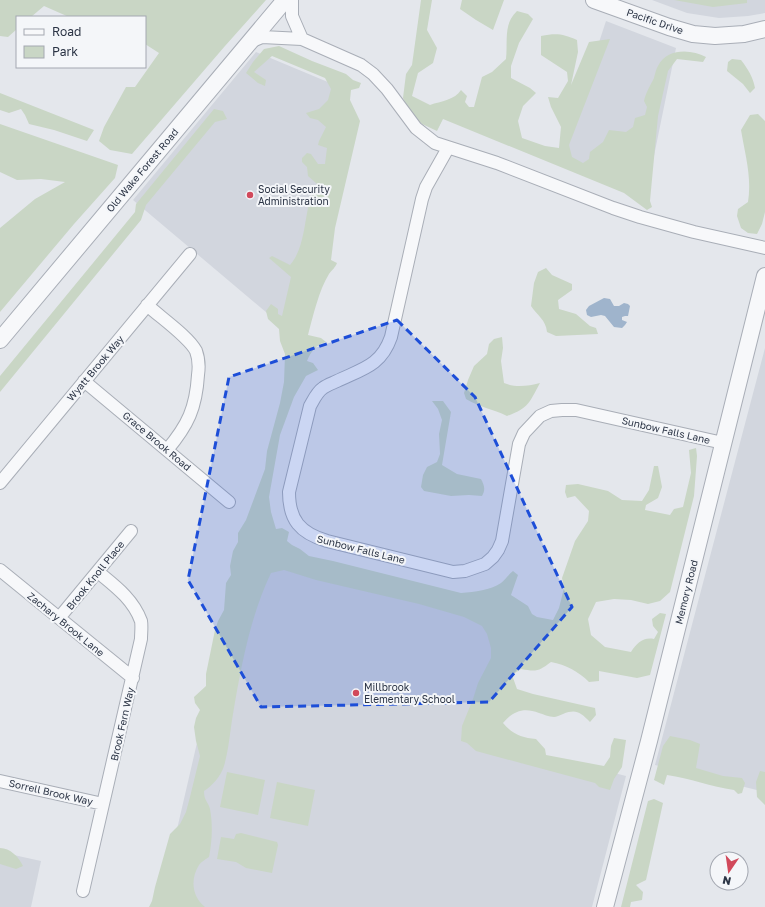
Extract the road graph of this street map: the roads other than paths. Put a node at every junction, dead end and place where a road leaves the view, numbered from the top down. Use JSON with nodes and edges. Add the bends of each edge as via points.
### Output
{"nodes":[{"id":1,"x":285,"y":0,"type":"edge"},
{"id":2,"x":292,"y":0,"type":"edge"},
{"id":3,"x":594,"y":0,"type":"edge"},
{"id":4,"x":765,"y":29,"type":"edge"},
{"id":5,"x":302,"y":39,"type":"junction"},
{"id":6,"x":250,"y":42,"type":"junction"},
{"id":7,"x":448,"y":148,"type":"junction"},
{"id":8,"x":765,"y":248,"type":"edge"},
{"id":9,"x":190,"y":254,"type":"dead end"},
{"id":10,"x":765,"y":276,"type":"edge"},
{"id":11,"x":147,"y":305,"type":"junction"},
{"id":12,"x":0,"y":340,"type":"edge"},
{"id":13,"x":84,"y":381,"type":"junction"},
{"id":14,"x":723,"y":443,"type":"junction"},
{"id":15,"x":167,"y":450,"type":"junction"},
{"id":16,"x":0,"y":483,"type":"edge"},
{"id":17,"x":229,"y":502,"type":"dead end"},
{"id":18,"x":131,"y":531,"type":"dead end"},
{"id":19,"x":0,"y":570,"type":"edge"},
{"id":20,"x":98,"y":572,"type":"junction"},
{"id":21,"x":59,"y":618,"type":"junction"},
{"id":22,"x":132,"y":678,"type":"junction"},
{"id":23,"x":0,"y":781,"type":"edge"},
{"id":24,"x":103,"y":804,"type":"junction"},
{"id":25,"x":83,"y":891,"type":"dead end"},
{"id":26,"x":606,"y":907,"type":"edge"}],
"edges":[{"from":1,"to":6,"type":"street","name":"Old Wake Forest Road"},
{"from":2,"to":5,"type":"street","via":[[292,16]]},
{"from":3,"to":4,"type":"street","name":"Pacific Drive","via":[[693,34],[744,34]]},
{"from":5,"to":6,"type":"street","via":[[262,37]]},
{"from":5,"to":7,"type":"street","via":[[361,65],[387,89],[416,128],[435,143]]},
{"from":6,"to":12,"type":"street","name":"Old Wake Forest Road"},
{"from":7,"to":8,"type":"street","via":[[497,162],[640,217],[707,236]]},
{"from":7,"to":14,"type":"street","name":"Sunbow Falls Lane","via":[[422,199],[388,348],[374,364],[323,387],[310,406],[289,492],[292,515],[298,524],[316,538],[453,572],[465,571],[485,564],[498,550],[502,541],[520,444],[524,433],[540,416],[551,411],[576,410]]},
{"from":9,"to":11,"type":"street","name":"Wyatt Brook Way"},
{"from":10,"to":14,"type":"street","name":"Memory Road"},
{"from":11,"to":13,"type":"street","name":"Wyatt Brook Way"},
{"from":11,"to":15,"type":"street","via":[[188,340],[196,352],[199,364],[196,398],[190,417],[182,432]]},
{"from":13,"to":15,"type":"street","name":"Grace Brook Road"},
{"from":13,"to":16,"type":"street","name":"Wyatt Brook Way"},
{"from":14,"to":26,"type":"street","name":"Memory Road"},
{"from":15,"to":17,"type":"street","name":"Grace Brook Road"},
{"from":18,"to":20,"type":"street","name":"Brook Knoll Place"},
{"from":19,"to":21,"type":"street","name":"Zachary Brook Lane"},
{"from":20,"to":21,"type":"street","name":"Brook Knoll Place"},
{"from":20,"to":22,"type":"street","name":"Brook Fern Way","via":[[133,604],[141,622],[141,639]]},
{"from":21,"to":22,"type":"street","name":"Zachary Brook Lane"},
{"from":22,"to":24,"type":"street","name":"Brook Fern Way"},
{"from":23,"to":24,"type":"street","name":"Sorrell Brook Way"},
{"from":24,"to":25,"type":"street","name":"Brook Fern Way"}]}
